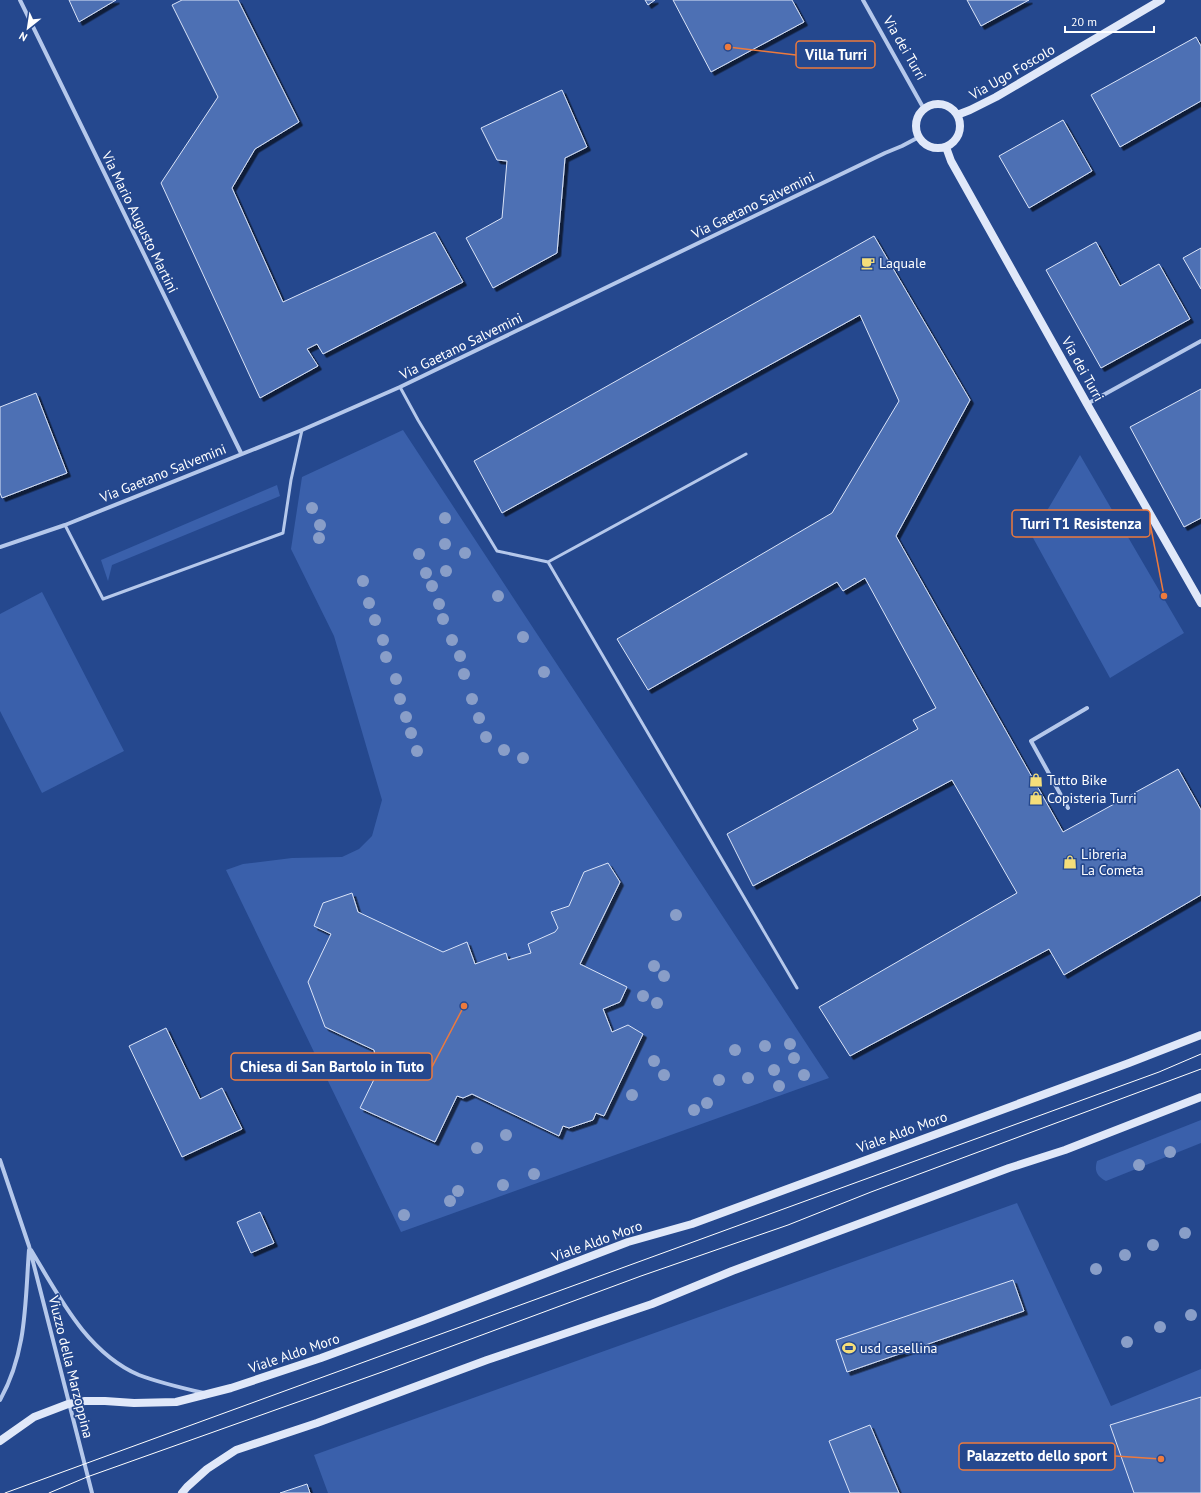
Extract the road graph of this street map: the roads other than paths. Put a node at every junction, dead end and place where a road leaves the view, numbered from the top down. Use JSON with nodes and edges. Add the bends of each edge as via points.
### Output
{"nodes":[{"id":1,"x":20,"y":0,"type":"edge"},
{"id":2,"x":863,"y":0,"type":"edge"},
{"id":3,"x":1161,"y":0,"type":"edge"},
{"id":4,"x":924,"y":109,"type":"junction"},
{"id":5,"x":957,"y":115,"type":"junction"},
{"id":6,"x":919,"y":137,"type":"junction"},
{"id":7,"x":946,"y":147,"type":"junction"},
{"id":8,"x":1201,"y":341,"type":"edge"},
{"id":9,"x":400,"y":388,"type":"junction"},
{"id":10,"x":1087,"y":404,"type":"junction"},
{"id":11,"x":302,"y":430,"type":"junction"},
{"id":12,"x":241,"y":453,"type":"junction"},
{"id":13,"x":746,"y":454,"type":"dead end"},
{"id":14,"x":65,"y":525,"type":"junction"},
{"id":15,"x":0,"y":547,"type":"edge"},
{"id":16,"x":548,"y":562,"type":"junction"},
{"id":17,"x":1201,"y":603,"type":"edge"},
{"id":18,"x":1087,"y":708,"type":"dead end"},
{"id":19,"x":1068,"y":808,"type":"dead end"},
{"id":20,"x":797,"y":988,"type":"dead end"},
{"id":21,"x":1201,"y":1034,"type":"edge"},
{"id":22,"x":1201,"y":1097,"type":"edge"},
{"id":23,"x":0,"y":1160,"type":"edge"},
{"id":24,"x":29,"y":1246,"type":"junction"},
{"id":25,"x":210,"y":1395,"type":"junction"},
{"id":26,"x":0,"y":1400,"type":"edge"},
{"id":27,"x":68,"y":1404,"type":"junction"},
{"id":28,"x":0,"y":1441,"type":"edge"},
{"id":29,"x":92,"y":1493,"type":"edge"},
{"id":30,"x":182,"y":1493,"type":"edge"}],
"edges":[{"from":1,"to":12,"type":"street","name":"Via Mario Augusto Martini"},
{"from":2,"to":4,"type":"street","name":"Via dei Turri"},
{"from":3,"to":5,"type":"street","name":"Via Ugo Foscolo","via":[[996,97]]},
{"from":4,"to":5,"type":"street","via":[[941,104],[952,108]]},
{"from":4,"to":6,"type":"street","via":[[916,122]]},
{"from":5,"to":7,"type":"street","via":[[960,125],[958,134],[954,142]]},
{"from":6,"to":7,"type":"street","via":[[930,147]]},
{"from":6,"to":9,"type":"street","name":"Via Gaetano Salvemini"},
{"from":7,"to":10,"type":"street","name":"Via dei Turri","via":[[951,161]]},
{"from":8,"to":10,"type":"street"},
{"from":9,"to":11,"type":"street","name":"Via Gaetano Salvemini"},
{"from":9,"to":16,"type":"lane","via":[[497,551]]},
{"from":10,"to":17,"type":"street","name":"Via dei Turri"},
{"from":11,"to":12,"type":"street","name":"Via Gaetano Salvemini"},
{"from":11,"to":14,"type":"lane","via":[[283,533],[103,599]]},
{"from":12,"to":14,"type":"street","name":"Via Gaetano Salvemini"},
{"from":13,"to":16,"type":"lane"},
{"from":14,"to":15,"type":"street","name":"Via Gaetano Salvemini"},
{"from":16,"to":20,"type":"lane"},
{"from":18,"to":19,"type":"street","via":[[1031,742]]},
{"from":21,"to":25,"type":"street","name":"Viale Aldo Moro","via":[[692,1224],[628,1242],[321,1358]]},
{"from":22,"to":30,"type":"street","via":[[1065,1150],[732,1271],[652,1304],[236,1450],[207,1468]]},
{"from":23,"to":24,"type":"street","name":"Viuzzo della Marzoppina"},
{"from":24,"to":25,"type":"street","name":"Viuzzo della Marzoppina","via":[[80,1327],[107,1354],[138,1374]]},
{"from":24,"to":26,"type":"street","name":"Viuzzo della Marzoppina","via":[[19,1356]]},
{"from":24,"to":27,"type":"street","name":"Viuzzo della Marzoppina","via":[[64,1379]]},
{"from":25,"to":27,"type":"street","name":"Viale Aldo Moro","via":[[159,1404],[105,1401]]},
{"from":27,"to":28,"type":"street","name":"Viale Aldo Moro","via":[[34,1417]]},
{"from":27,"to":29,"type":"street","name":"Viuzzo della Marzoppina"}]}
